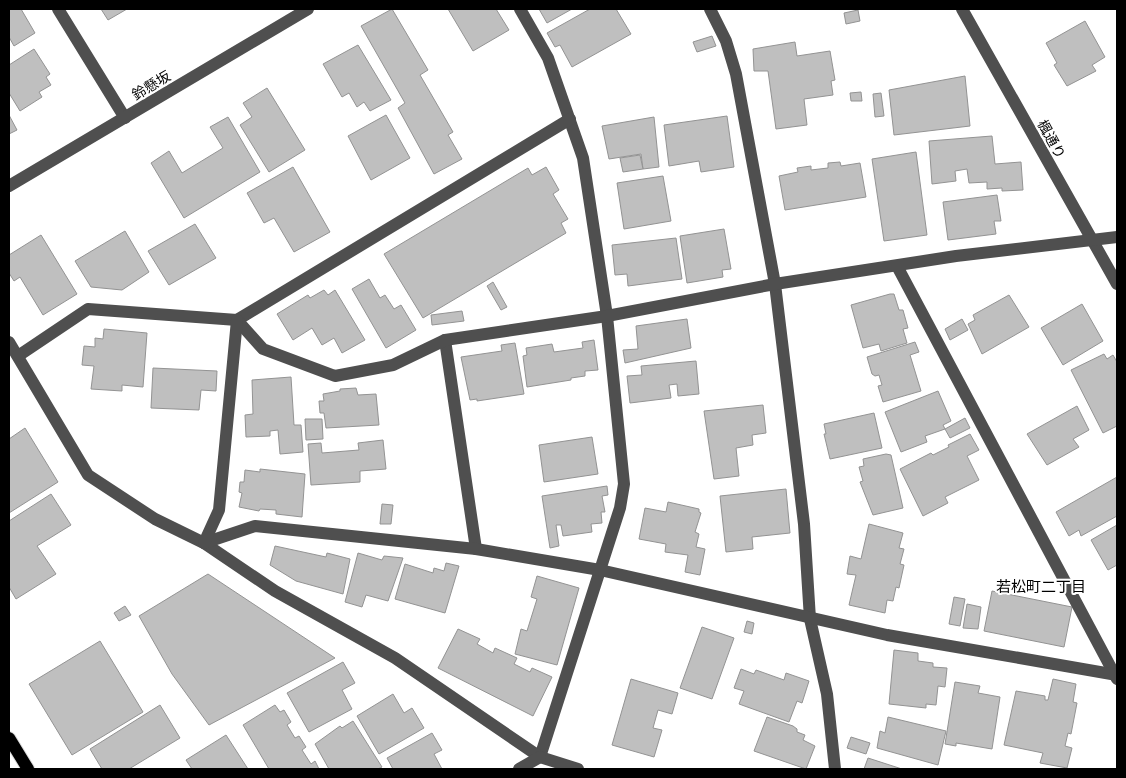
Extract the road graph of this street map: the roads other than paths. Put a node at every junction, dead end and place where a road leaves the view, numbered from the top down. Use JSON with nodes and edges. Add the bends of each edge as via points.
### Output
{"nodes":[{"id":1,"x":58,"y":9,"type":"edge"},
{"id":2,"x":308,"y":9,"type":"edge"},
{"id":3,"x":520,"y":9,"type":"edge"},
{"id":4,"x":710,"y":9,"type":"edge"},
{"id":5,"x":962,"y":9,"type":"edge"},
{"id":6,"x":125,"y":118,"type":"junction"},
{"id":7,"x":570,"y":119,"type":"junction"},
{"id":8,"x":9,"y":186,"type":"edge"},
{"id":9,"x":1117,"y":237,"type":"edge"},
{"id":10,"x":1091,"y":240,"type":"junction"},
{"id":11,"x":897,"y":266,"type":"junction"},
{"id":12,"x":775,"y":284,"type":"junction"},
{"id":13,"x":1117,"y":284,"type":"edge"},
{"id":14,"x":608,"y":316,"type":"junction"},
{"id":15,"x":237,"y":320,"type":"junction"},
{"id":16,"x":446,"y":340,"type":"junction"},
{"id":17,"x":9,"y":342,"type":"edge"},
{"id":18,"x":18,"y":356,"type":"junction"},
{"id":19,"x":204,"y":543,"type":"junction"},
{"id":20,"x":476,"y":549,"type":"junction"},
{"id":21,"x":600,"y":570,"type":"junction"},
{"id":22,"x":810,"y":620,"type":"junction"},
{"id":23,"x":1116,"y":677,"type":"edge"},
{"id":24,"x":9,"y":738,"type":"edge"},
{"id":25,"x":540,"y":757,"type":"junction"},
{"id":26,"x":28,"y":769,"type":"edge"},
{"id":27,"x":519,"y":769,"type":"edge"},
{"id":28,"x":578,"y":769,"type":"edge"},
{"id":29,"x":835,"y":769,"type":"edge"}],
"edges":[{"from":1,"to":6,"type":"street"},
{"from":2,"to":6,"type":"street","name":"鈴懸坂"},
{"from":3,"to":7,"type":"street","via":[[548,58]]},
{"from":4,"to":12,"type":"street","via":[[726,42],[736,74]]},
{"from":5,"to":10,"type":"street","name":"楓通り"},
{"from":6,"to":8,"type":"street","name":"鈴懸坂"},
{"from":7,"to":14,"type":"street","via":[[582,158]]},
{"from":7,"to":15,"type":"street"},
{"from":9,"to":10,"type":"street"},
{"from":10,"to":11,"type":"street"},
{"from":10,"to":13,"type":"street","name":"楓通り"},
{"from":11,"to":12,"type":"street"},
{"from":11,"to":23,"type":"street"},
{"from":12,"to":14,"type":"street"},
{"from":12,"to":22,"type":"street","via":[[804,524]]},
{"from":14,"to":16,"type":"street"},
{"from":14,"to":21,"type":"street","via":[[624,484],[620,508]]},
{"from":15,"to":16,"type":"street","via":[[263,349],[335,376],[393,365]]},
{"from":15,"to":18,"type":"street","via":[[88,309]]},
{"from":15,"to":19,"type":"street","via":[[218,510]]},
{"from":16,"to":20,"type":"street"},
{"from":17,"to":18,"type":"street"},
{"from":18,"to":19,"type":"street","via":[[88,475],[156,520]]},
{"from":19,"to":20,"type":"street","via":[[255,526]]},
{"from":19,"to":25,"type":"street","via":[[275,591],[395,658]]},
{"from":20,"to":21,"type":"street"},
{"from":21,"to":22,"type":"street"},
{"from":21,"to":25,"type":"street"},
{"from":22,"to":23,"type":"street"},
{"from":22,"to":29,"type":"street","via":[[827,694]]},
{"from":24,"to":26,"type":"main road"},
{"from":25,"to":27,"type":"street"},
{"from":25,"to":28,"type":"street"}]}
